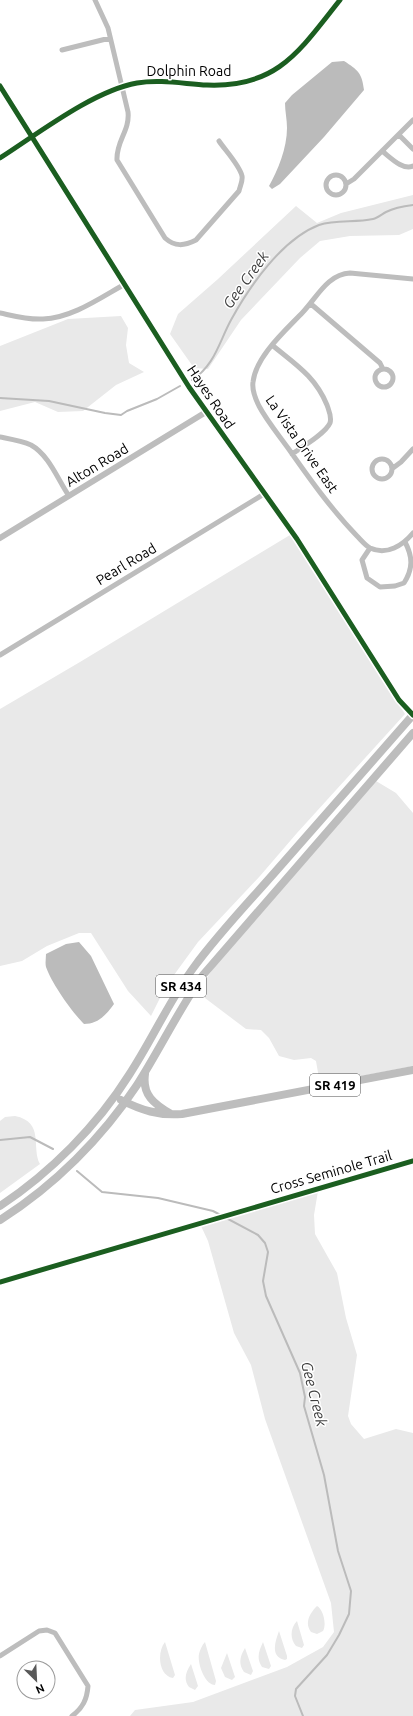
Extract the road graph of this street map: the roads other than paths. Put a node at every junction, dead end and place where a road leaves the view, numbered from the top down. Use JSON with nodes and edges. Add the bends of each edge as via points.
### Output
{"nodes":[{"id":1,"x":95,"y":0,"type":"edge"},
{"id":2,"x":340,"y":0,"type":"edge"},
{"id":3,"x":110,"y":38,"type":"junction"},
{"id":4,"x":62,"y":50,"type":"dead end"},
{"id":5,"x":0,"y":86,"type":"edge"},
{"id":6,"x":121,"y":87,"type":"junction"},
{"id":7,"x":413,"y":120,"type":"edge"},
{"id":8,"x":399,"y":135,"type":"junction"},
{"id":9,"x":33,"y":137,"type":"junction"},
{"id":10,"x":219,"y":141,"type":"dead end"},
{"id":11,"x":413,"y":149,"type":"edge"},
{"id":12,"x":382,"y":151,"type":"junction"},
{"id":13,"x":0,"y":158,"type":"edge"},
{"id":14,"x":413,"y":166,"type":"edge"},
{"id":15,"x":346,"y":184,"type":"junction"},
{"id":16,"x":413,"y":279,"type":"edge"},
{"id":17,"x":125,"y":284,"type":"junction"},
{"id":18,"x":311,"y":304,"type":"junction"},
{"id":19,"x":0,"y":313,"type":"edge"},
{"id":20,"x":272,"y":345,"type":"junction"},
{"id":21,"x":383,"y":369,"type":"dead end"},
{"id":22,"x":206,"y":412,"type":"junction"},
{"id":23,"x":0,"y":437,"type":"edge"},
{"id":24,"x":413,"y":449,"type":"edge"},
{"id":25,"x":292,"y":454,"type":"junction"},
{"id":26,"x":393,"y":468,"type":"junction"},
{"id":27,"x":264,"y":494,"type":"junction"},
{"id":28,"x":69,"y":496,"type":"junction"},
{"id":29,"x":413,"y":533,"type":"edge"},
{"id":30,"x":0,"y":538,"type":"edge"},
{"id":31,"x":405,"y":542,"type":"junction"},
{"id":32,"x":370,"y":548,"type":"junction"},
{"id":33,"x":0,"y":655,"type":"edge"},
{"id":34,"x":413,"y":715,"type":"edge"},
{"id":35,"x":413,"y":733,"type":"edge"},
{"id":36,"x":263,"y":886,"type":"junction"},
{"id":37,"x":259,"y":908,"type":"junction"},
{"id":38,"x":413,"y":1070,"type":"edge"},
{"id":39,"x":145,"y":1072,"type":"junction"},
{"id":40,"x":115,"y":1097,"type":"junction"},
{"id":41,"x":125,"y":1102,"type":"junction"},
{"id":42,"x":171,"y":1115,"type":"junction"},
{"id":43,"x":0,"y":1206,"type":"edge"},
{"id":44,"x":0,"y":1220,"type":"edge"},
{"id":45,"x":0,"y":1656,"type":"edge"},
{"id":46,"x":72,"y":1716,"type":"edge"}],
"edges":[{"from":1,"to":3,"type":"street"},
{"from":2,"to":6,"type":"street","name":"Dolphin Road","via":[[300,50],[285,64],[257,78],[226,85],[151,82]]},
{"from":3,"to":4,"type":"street"},
{"from":3,"to":6,"type":"street"},
{"from":5,"to":9,"type":"street","name":"Hayes Road"},
{"from":6,"to":9,"type":"street","name":"Dolphin Road","via":[[92,100]]},
{"from":6,"to":10,"type":"street","via":[[129,121],[118,148],[117,160],[165,238],[171,243],[187,245],[196,240],[239,191],[242,176]]},
{"from":7,"to":8,"type":"street"},
{"from":8,"to":11,"type":"street"},
{"from":8,"to":12,"type":"street"},
{"from":9,"to":13,"type":"street","name":"Dolphin Road"},
{"from":9,"to":17,"type":"street","name":"Hayes Road"},
{"from":12,"to":14,"type":"street","via":[[403,167]]},
{"from":12,"to":15,"type":"street"},
{"from":15,"to":15,"type":"street","via":[[342,177],[335,175],[328,179],[326,186],[330,193],[337,195],[344,191]]},
{"from":16,"to":18,"type":"street","name":"La Vista Drive East","via":[[343,273],[328,281]]},
{"from":17,"to":19,"type":"street","via":[[72,312],[56,317],[27,319]]},
{"from":17,"to":22,"type":"street","name":"Hayes Road"},
{"from":18,"to":20,"type":"street","name":"La Vista Drive East"},
{"from":18,"to":21,"type":"street","via":[[380,363]]},
{"from":20,"to":25,"type":"street","name":"La Vista Drive East","via":[[255,372],[252,384],[258,404]]},
{"from":20,"to":25,"type":"street","via":[[312,378],[321,391],[330,414],[331,422],[326,430]]},
{"from":22,"to":27,"type":"street","name":"Hayes Road"},
{"from":22,"to":28,"type":"street","name":"Alton Road"},
{"from":23,"to":28,"type":"street","via":[[30,445],[39,451]]},
{"from":24,"to":26,"type":"street"},
{"from":25,"to":32,"type":"street","name":"La Vista Drive East","via":[[340,518]]},
{"from":26,"to":26,"type":"street","via":[[389,461],[381,459],[374,462],[372,470],[376,477],[383,479],[390,475]]},
{"from":27,"to":33,"type":"street","name":"Pearl Road"},
{"from":27,"to":34,"type":"street","name":"Hayes Road","via":[[297,539],[399,700]]},
{"from":28,"to":30,"type":"street","name":"Alton Road"},
{"from":29,"to":31,"type":"street"},
{"from":31,"to":32,"type":"street","via":[[398,547],[382,551]]},
{"from":31,"to":32,"type":"street","via":[[411,552],[413,569],[404,583],[395,586],[380,587],[367,578],[362,560]]},
{"from":34,"to":36,"type":"main road","number":"SR 434"},
{"from":35,"to":37,"type":"main road","number":"SR 434"},
{"from":36,"to":37,"type":"main road","via":[[258,899]]},
{"from":36,"to":40,"type":"main road","number":"SR 434","via":[[194,967]]},
{"from":37,"to":39,"type":"main road","number":"SR 434","via":[[203,975]]},
{"from":38,"to":42,"type":"main road","number":"SR 419"},
{"from":39,"to":41,"type":"main road","number":"SR 434"},
{"from":39,"to":42,"type":"main road","via":[[144,1087],[151,1100]]},
{"from":40,"to":41,"type":"main road","number":"SR 419"},
{"from":40,"to":43,"type":"main road","via":[[59,1158]]},
{"from":41,"to":42,"type":"main road","number":"SR 419","via":[[151,1113]]},
{"from":41,"to":44,"type":"main road","via":[[76,1159],[38,1193]]},
{"from":45,"to":46,"type":"street","via":[[39,1631],[55,1633],[88,1686],[87,1696],[80,1710]]}]}
